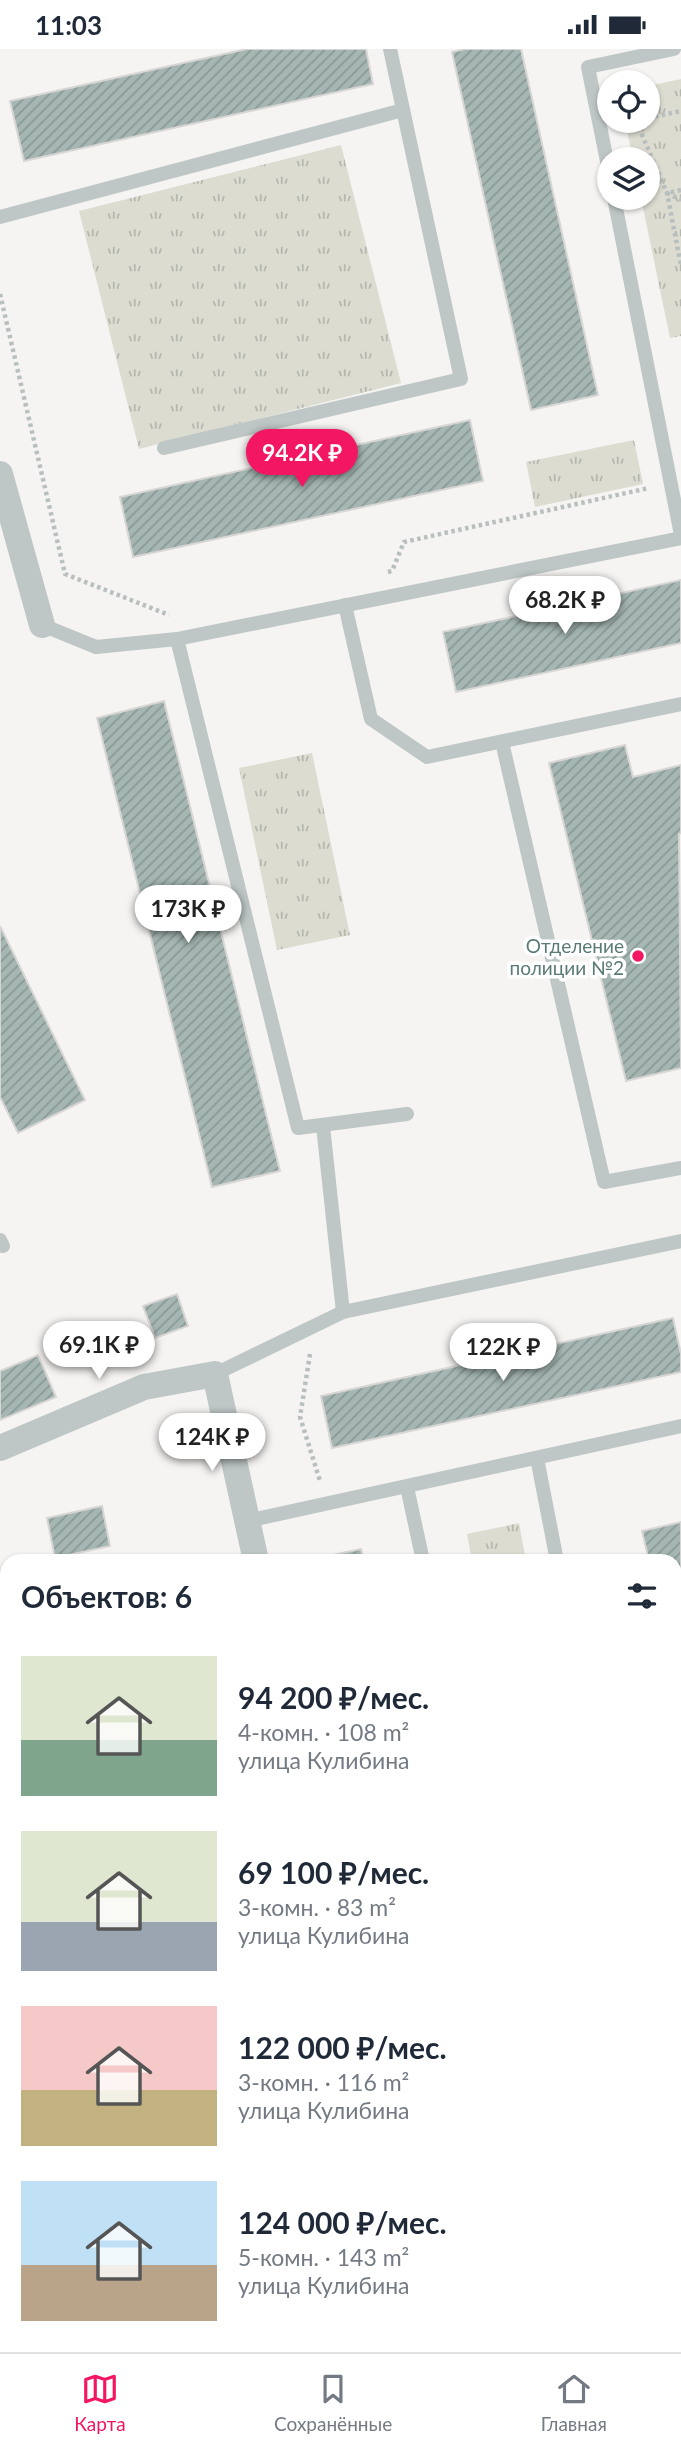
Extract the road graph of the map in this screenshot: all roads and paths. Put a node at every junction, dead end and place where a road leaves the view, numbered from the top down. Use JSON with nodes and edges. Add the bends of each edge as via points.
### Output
{"nodes":[{"id":1,"x":390,"y":49,"type":"edge"},
{"id":2,"x":674,"y":49,"type":"edge"},
{"id":3,"x":403,"y":110,"type":"junction"},
{"id":4,"x":681,"y":111,"type":"edge"},
{"id":5,"x":660,"y":115,"type":"edge"},
{"id":6,"x":641,"y":133,"type":"edge"},
{"id":7,"x":604,"y":147,"type":"edge"},
{"id":8,"x":681,"y":190,"type":"edge"},
{"id":9,"x":667,"y":193,"type":"junction"},
{"id":10,"x":681,"y":200,"type":"edge"},
{"id":11,"x":616,"y":210,"type":"edge"},
{"id":12,"x":0,"y":217,"type":"edge"},
{"id":13,"x":681,"y":266,"type":"edge"},
{"id":14,"x":0,"y":294,"type":"edge"},
{"id":15,"x":164,"y":448,"type":"dead end"},
{"id":16,"x":0,"y":479,"type":"edge"},
{"id":17,"x":655,"y":486,"type":"dead end"},
{"id":18,"x":681,"y":537,"type":"edge"},
{"id":19,"x":378,"y":574,"type":"dead end"},
{"id":20,"x":345,"y":605,"type":"junction"},
{"id":21,"x":180,"y":620,"type":"dead end"},
{"id":22,"x":42,"y":625,"type":"joint"},
{"id":23,"x":177,"y":639,"type":"junction"},
{"id":24,"x":681,"y":704,"type":"edge"},
{"id":25,"x":502,"y":742,"type":"junction"},
{"id":26,"x":407,"y":1114,"type":"dead end"},
{"id":27,"x":323,"y":1126,"type":"junction"},
{"id":28,"x":681,"y":1168,"type":"edge"},
{"id":29,"x":681,"y":1241,"type":"edge"},
{"id":30,"x":342,"y":1312,"type":"junction"},
{"id":31,"x":315,"y":1325,"type":"junction"},
{"id":32,"x":215,"y":1374,"type":"junction"},
{"id":33,"x":681,"y":1426,"type":"edge"},
{"id":34,"x":0,"y":1448,"type":"edge"},
{"id":35,"x":537,"y":1458,"type":"junction"},
{"id":36,"x":332,"y":1478,"type":"dead end"},
{"id":37,"x":407,"y":1487,"type":"junction"},
{"id":38,"x":247,"y":1521,"type":"junction"},
{"id":39,"x":254,"y":1554,"type":"edge"},
{"id":40,"x":421,"y":1554,"type":"edge"},
{"id":41,"x":556,"y":1554,"type":"edge"}],
"edges":[{"from":1,"to":3,"type":"lane"},
{"from":2,"to":7,"type":"lane","via":[[588,67]]},
{"from":3,"to":12,"type":"lane"},
{"from":3,"to":15,"type":"lane","via":[[461,379]]},
{"from":4,"to":5,"type":"path"},
{"from":6,"to":9,"type":"path"},
{"from":8,"to":9,"type":"path"},
{"from":9,"to":10,"type":"path"},
{"from":9,"to":13,"type":"path"},
{"from":11,"to":18,"type":"lane"},
{"from":14,"to":21,"type":"path","via":[[65,574]]},
{"from":16,"to":22,"type":"street"},
{"from":17,"to":19,"type":"path","via":[[404,542],[392,571]]},
{"from":18,"to":20,"type":"lane"},
{"from":20,"to":23,"type":"lane"},
{"from":20,"to":25,"type":"lane","via":[[371,719],[427,757]]},
{"from":22,"to":23,"type":"lane","via":[[96,647]]},
{"from":23,"to":27,"type":"lane","via":[[298,1128]]},
{"from":24,"to":25,"type":"lane"},
{"from":25,"to":28,"type":"lane","via":[[604,1182]]},
{"from":26,"to":27,"type":"lane"},
{"from":27,"to":30,"type":"lane"},
{"from":29,"to":30,"type":"lane"},
{"from":30,"to":31,"type":"lane"},
{"from":31,"to":32,"type":"lane"},
{"from":31,"to":36,"type":"path","via":[[300,1417],[319,1481]]},
{"from":32,"to":34,"type":"street","via":[[144,1387]]},
{"from":32,"to":38,"type":"street"},
{"from":33,"to":35,"type":"lane"},
{"from":35,"to":37,"type":"lane"},
{"from":35,"to":41,"type":"lane"},
{"from":37,"to":38,"type":"lane"},
{"from":37,"to":40,"type":"lane"},
{"from":38,"to":39,"type":"street"}]}
